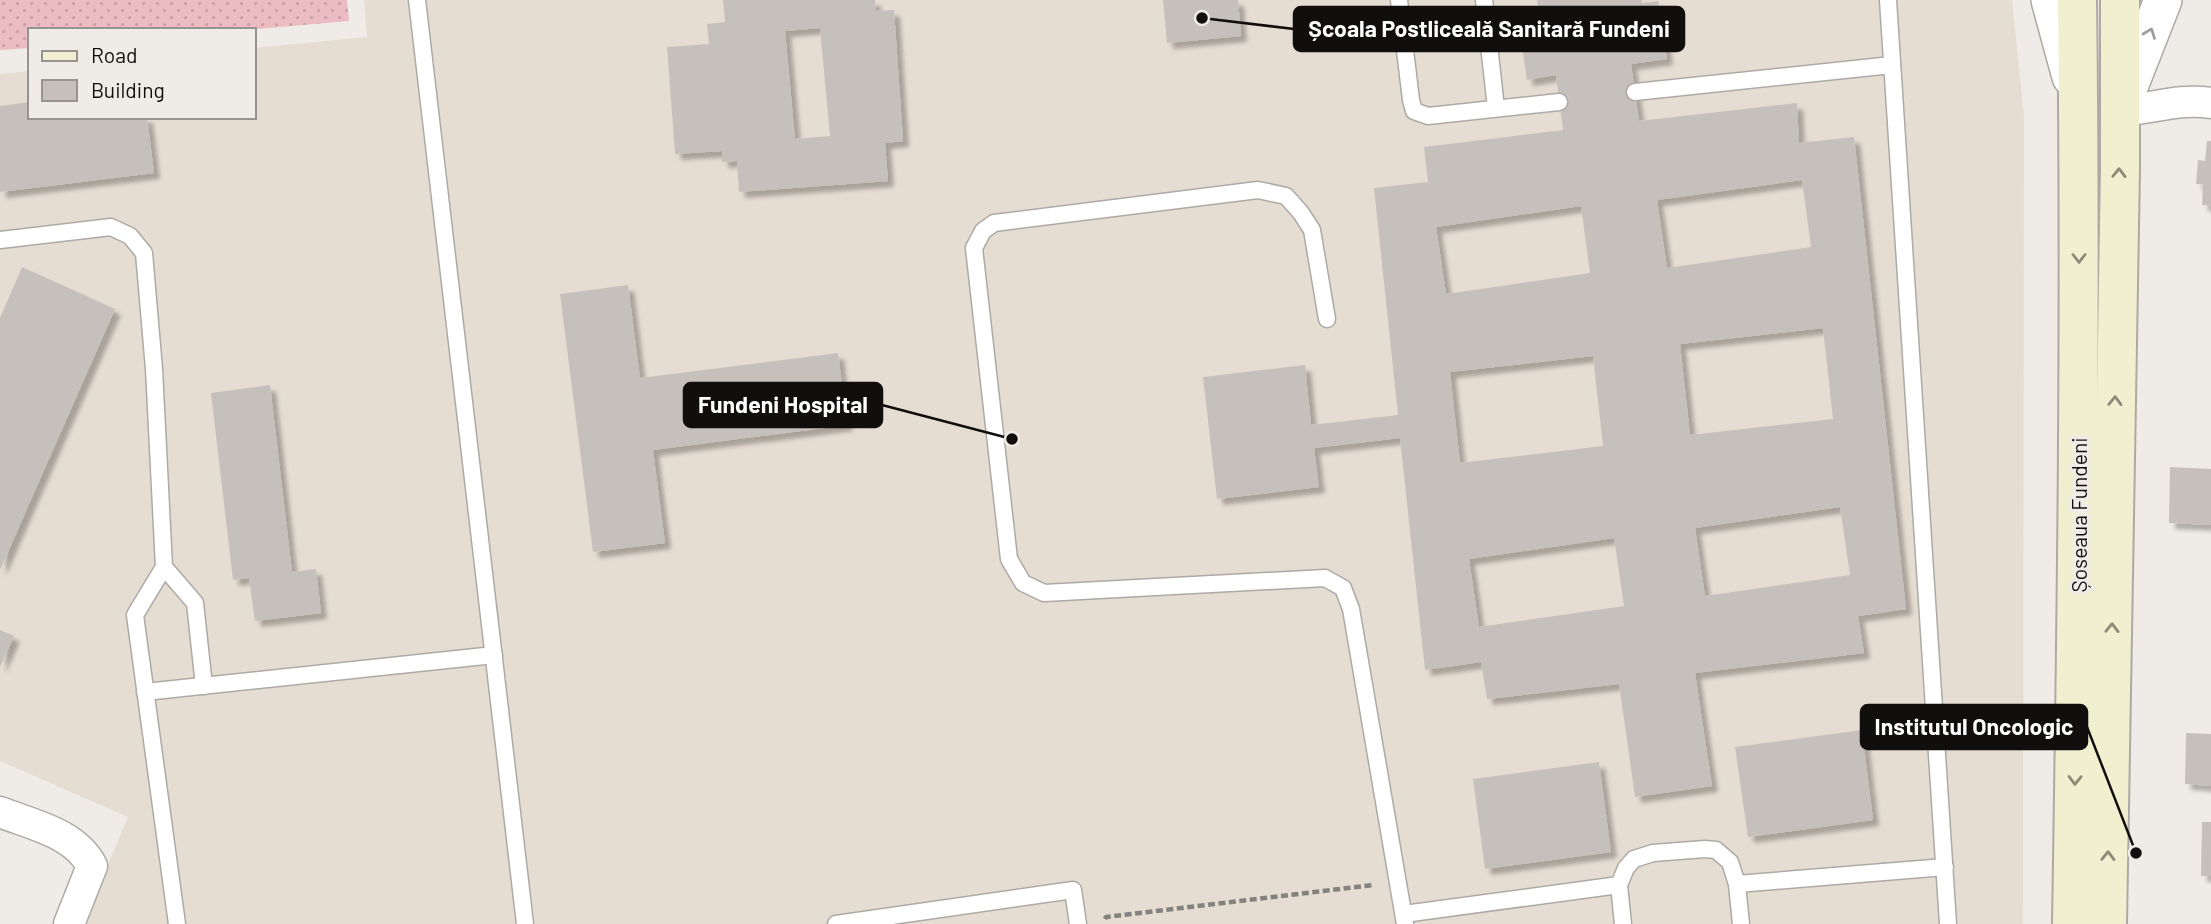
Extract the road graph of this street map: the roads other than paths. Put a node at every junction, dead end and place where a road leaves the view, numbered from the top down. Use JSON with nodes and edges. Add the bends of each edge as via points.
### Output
{"nodes":[{"id":1,"x":417,"y":0,"type":"edge"},
{"id":2,"x":1399,"y":0,"type":"edge"},
{"id":3,"x":1485,"y":0,"type":"edge"},
{"id":4,"x":1888,"y":0,"type":"edge"},
{"id":5,"x":2163,"y":0,"type":"edge"},
{"id":6,"x":2068,"y":6,"type":"edge"},
{"id":7,"x":2120,"y":9,"type":"edge"},
{"id":8,"x":1892,"y":65,"type":"junction"},
{"id":9,"x":1635,"y":92,"type":"dead end"},
{"id":10,"x":1559,"y":102,"type":"dead end"},
{"id":11,"x":2211,"y":103,"type":"edge"},
{"id":12,"x":1496,"y":108,"type":"junction"},
{"id":13,"x":2120,"y":111,"type":"junction"},
{"id":14,"x":0,"y":240,"type":"edge"},
{"id":15,"x":1327,"y":319,"type":"dead end"},
{"id":16,"x":164,"y":567,"type":"junction"},
{"id":17,"x":494,"y":655,"type":"junction"},
{"id":18,"x":204,"y":686,"type":"junction"},
{"id":19,"x":145,"y":692,"type":"junction"},
{"id":20,"x":0,"y":811,"type":"edge"},
{"id":21,"x":1945,"y":867,"type":"junction"},
{"id":22,"x":1737,"y":884,"type":"junction"},
{"id":23,"x":1619,"y":885,"type":"junction"},
{"id":24,"x":1405,"y":919,"type":"edge"},
{"id":25,"x":69,"y":924,"type":"edge"},
{"id":26,"x":177,"y":924,"type":"edge"},
{"id":27,"x":525,"y":924,"type":"edge"},
{"id":28,"x":836,"y":924,"type":"edge"},
{"id":29,"x":1078,"y":924,"type":"edge"},
{"id":30,"x":1623,"y":924,"type":"edge"},
{"id":31,"x":1741,"y":924,"type":"edge"},
{"id":32,"x":1948,"y":924,"type":"edge"},
{"id":33,"x":2073,"y":924,"type":"edge"},
{"id":34,"x":2106,"y":924,"type":"edge"}],
"edges":[{"from":1,"to":17,"type":"lane"},
{"from":2,"to":12,"type":"lane","via":[[1414,111],[1428,116]]},
{"from":3,"to":12,"type":"lane"},
{"from":4,"to":8,"type":"lane"},
{"from":13,"to":5,"type":"street","name":"Șoseaua Fundeni","one_way":true},
{"from":6,"to":33,"type":"main road","name":"Șoseaua Fundeni","one_way":true,"via":[[2079,107]]},
{"from":7,"to":13,"type":"main road","name":"Șoseaua Fundeni"},
{"from":8,"to":9,"type":"lane"},
{"from":8,"to":21,"type":"lane"},
{"from":10,"to":12,"type":"lane"},
{"from":11,"to":13,"type":"street","via":[[2170,102]]},
{"from":34,"to":13,"type":"main road","name":"Șoseaua Fundeni","one_way":true},
{"from":14,"to":16,"type":"lane","via":[[111,227],[130,236],[144,253]]},
{"from":15,"to":24,"type":"lane","via":[[1312,230],[1286,196],[1258,190],[994,223],[983,231],[974,248],[1009,559],[1023,583],[1044,593],[1325,578],[1343,588],[1351,609]]},
{"from":16,"to":18,"type":"lane","via":[[195,603]]},
{"from":16,"to":19,"type":"lane","via":[[135,615]]},
{"from":17,"to":18,"type":"lane"},
{"from":17,"to":27,"type":"lane"},
{"from":18,"to":19,"type":"lane"},
{"from":19,"to":26,"type":"lane"},
{"from":20,"to":25,"type":"street","via":[[73,841],[85,853],[92,866]]},
{"from":21,"to":22,"type":"lane"},
{"from":21,"to":32,"type":"lane"},
{"from":22,"to":23,"type":"lane","via":[[1730,862],[1716,850],[1705,849],[1634,859]]},
{"from":22,"to":31,"type":"lane"},
{"from":23,"to":24,"type":"lane"},
{"from":23,"to":30,"type":"lane"},
{"from":28,"to":29,"type":"lane","via":[[1073,890]]}]}
